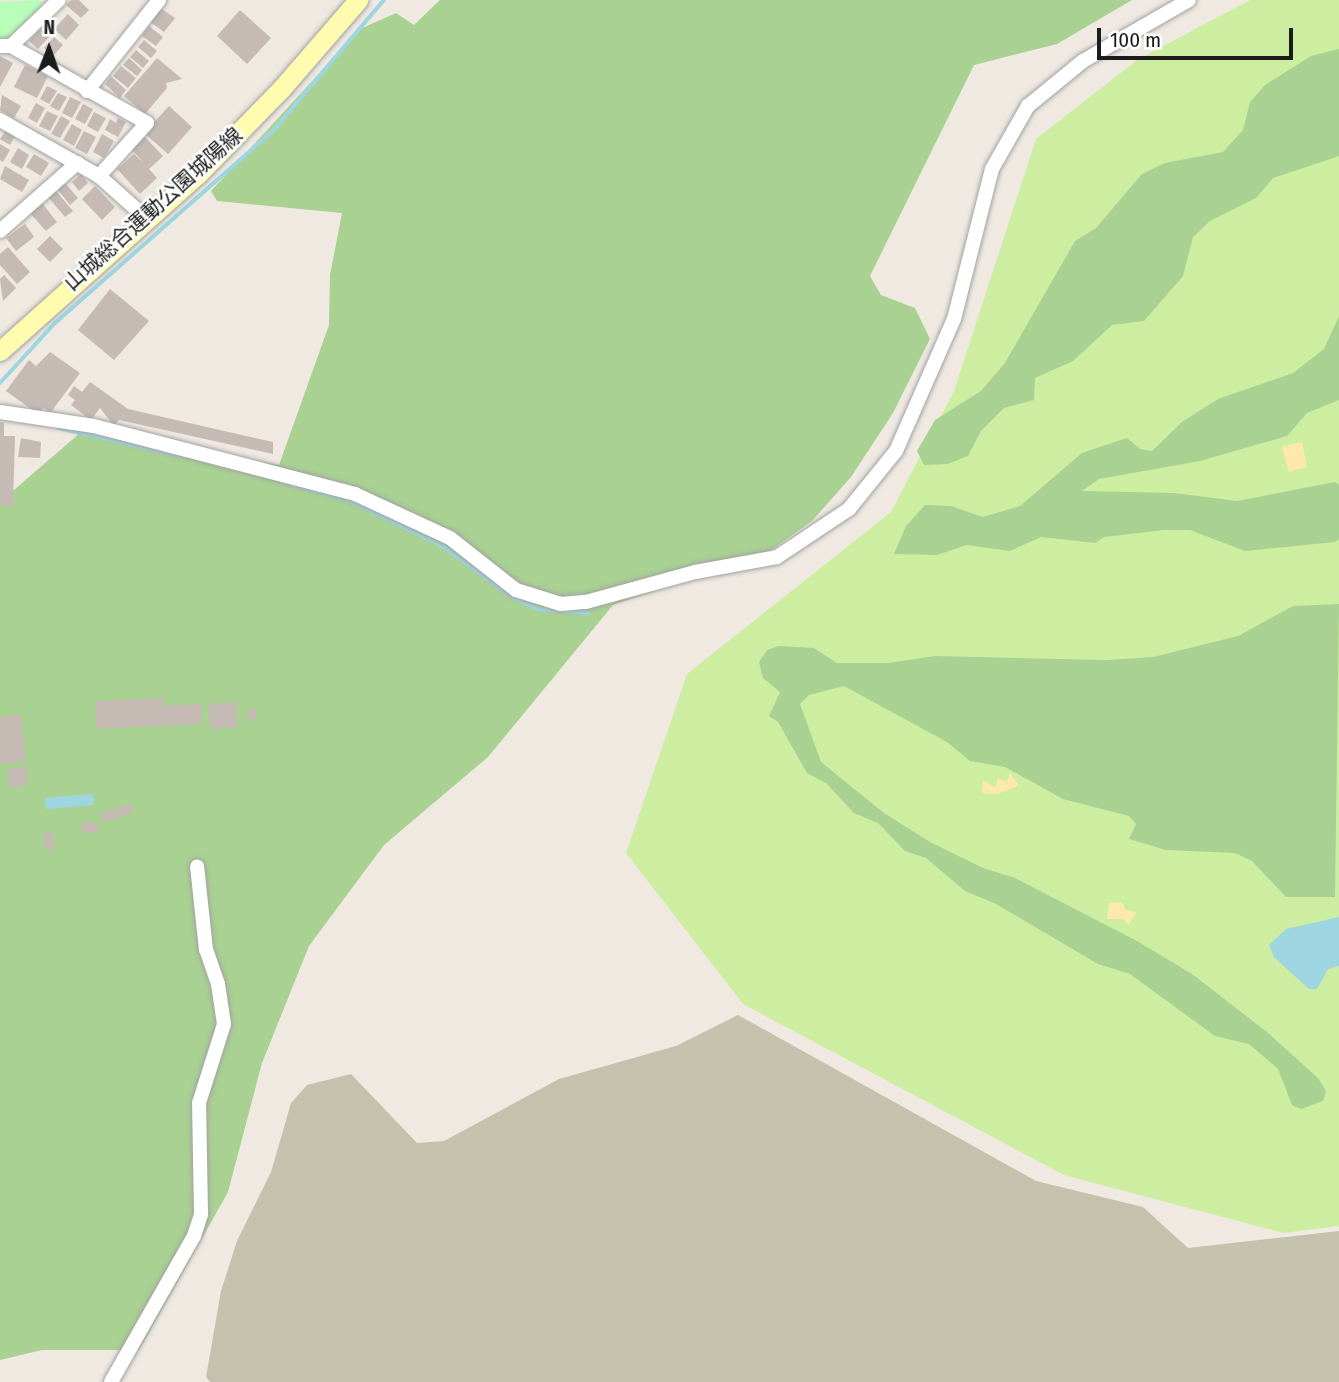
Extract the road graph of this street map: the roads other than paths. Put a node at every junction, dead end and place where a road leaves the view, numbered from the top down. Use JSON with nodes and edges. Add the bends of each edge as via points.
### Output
{"nodes":[{"id":1,"x":59,"y":0,"type":"edge"},
{"id":2,"x":159,"y":0,"type":"edge"},
{"id":3,"x":358,"y":0,"type":"edge"},
{"id":4,"x":1189,"y":0,"type":"edge"},
{"id":5,"x":6,"y":46,"type":"edge"},
{"id":6,"x":87,"y":91,"type":"junction"},
{"id":7,"x":0,"y":120,"type":"edge"},
{"id":8,"x":76,"y":163,"type":"junction"},
{"id":9,"x":99,"y":176,"type":"junction"},
{"id":10,"x":145,"y":217,"type":"junction"},
{"id":11,"x":0,"y":231,"type":"edge"},
{"id":12,"x":0,"y":351,"type":"edge"},
{"id":13,"x":0,"y":412,"type":"edge"},
{"id":14,"x":197,"y":866,"type":"dead end"},
{"id":15,"x":111,"y":1382,"type":"edge"}],
"edges":[{"from":1,"to":5,"type":"street"},
{"from":2,"to":6,"type":"street"},
{"from":3,"to":10,"type":"main road","name":"山城総合運動公園城陽線","via":[[253,118],[197,175]]},
{"from":4,"to":13,"type":"street","via":[[1083,61],[1028,106],[992,169],[954,319],[895,451],[849,509],[777,557],[561,604],[516,590],[450,538],[355,494],[94,426]]},
{"from":5,"to":6,"type":"street"},
{"from":6,"to":9,"type":"street","via":[[147,123]]},
{"from":7,"to":8,"type":"street"},
{"from":8,"to":9,"type":"street"},
{"from":8,"to":11,"type":"street"},
{"from":9,"to":10,"type":"street"},
{"from":10,"to":12,"type":"main road","name":"山城総合運動公園城陽線"},
{"from":14,"to":15,"type":"street","via":[[206,950],[218,984],[223,1024],[200,1103],[201,1214],[194,1236]]}]}
